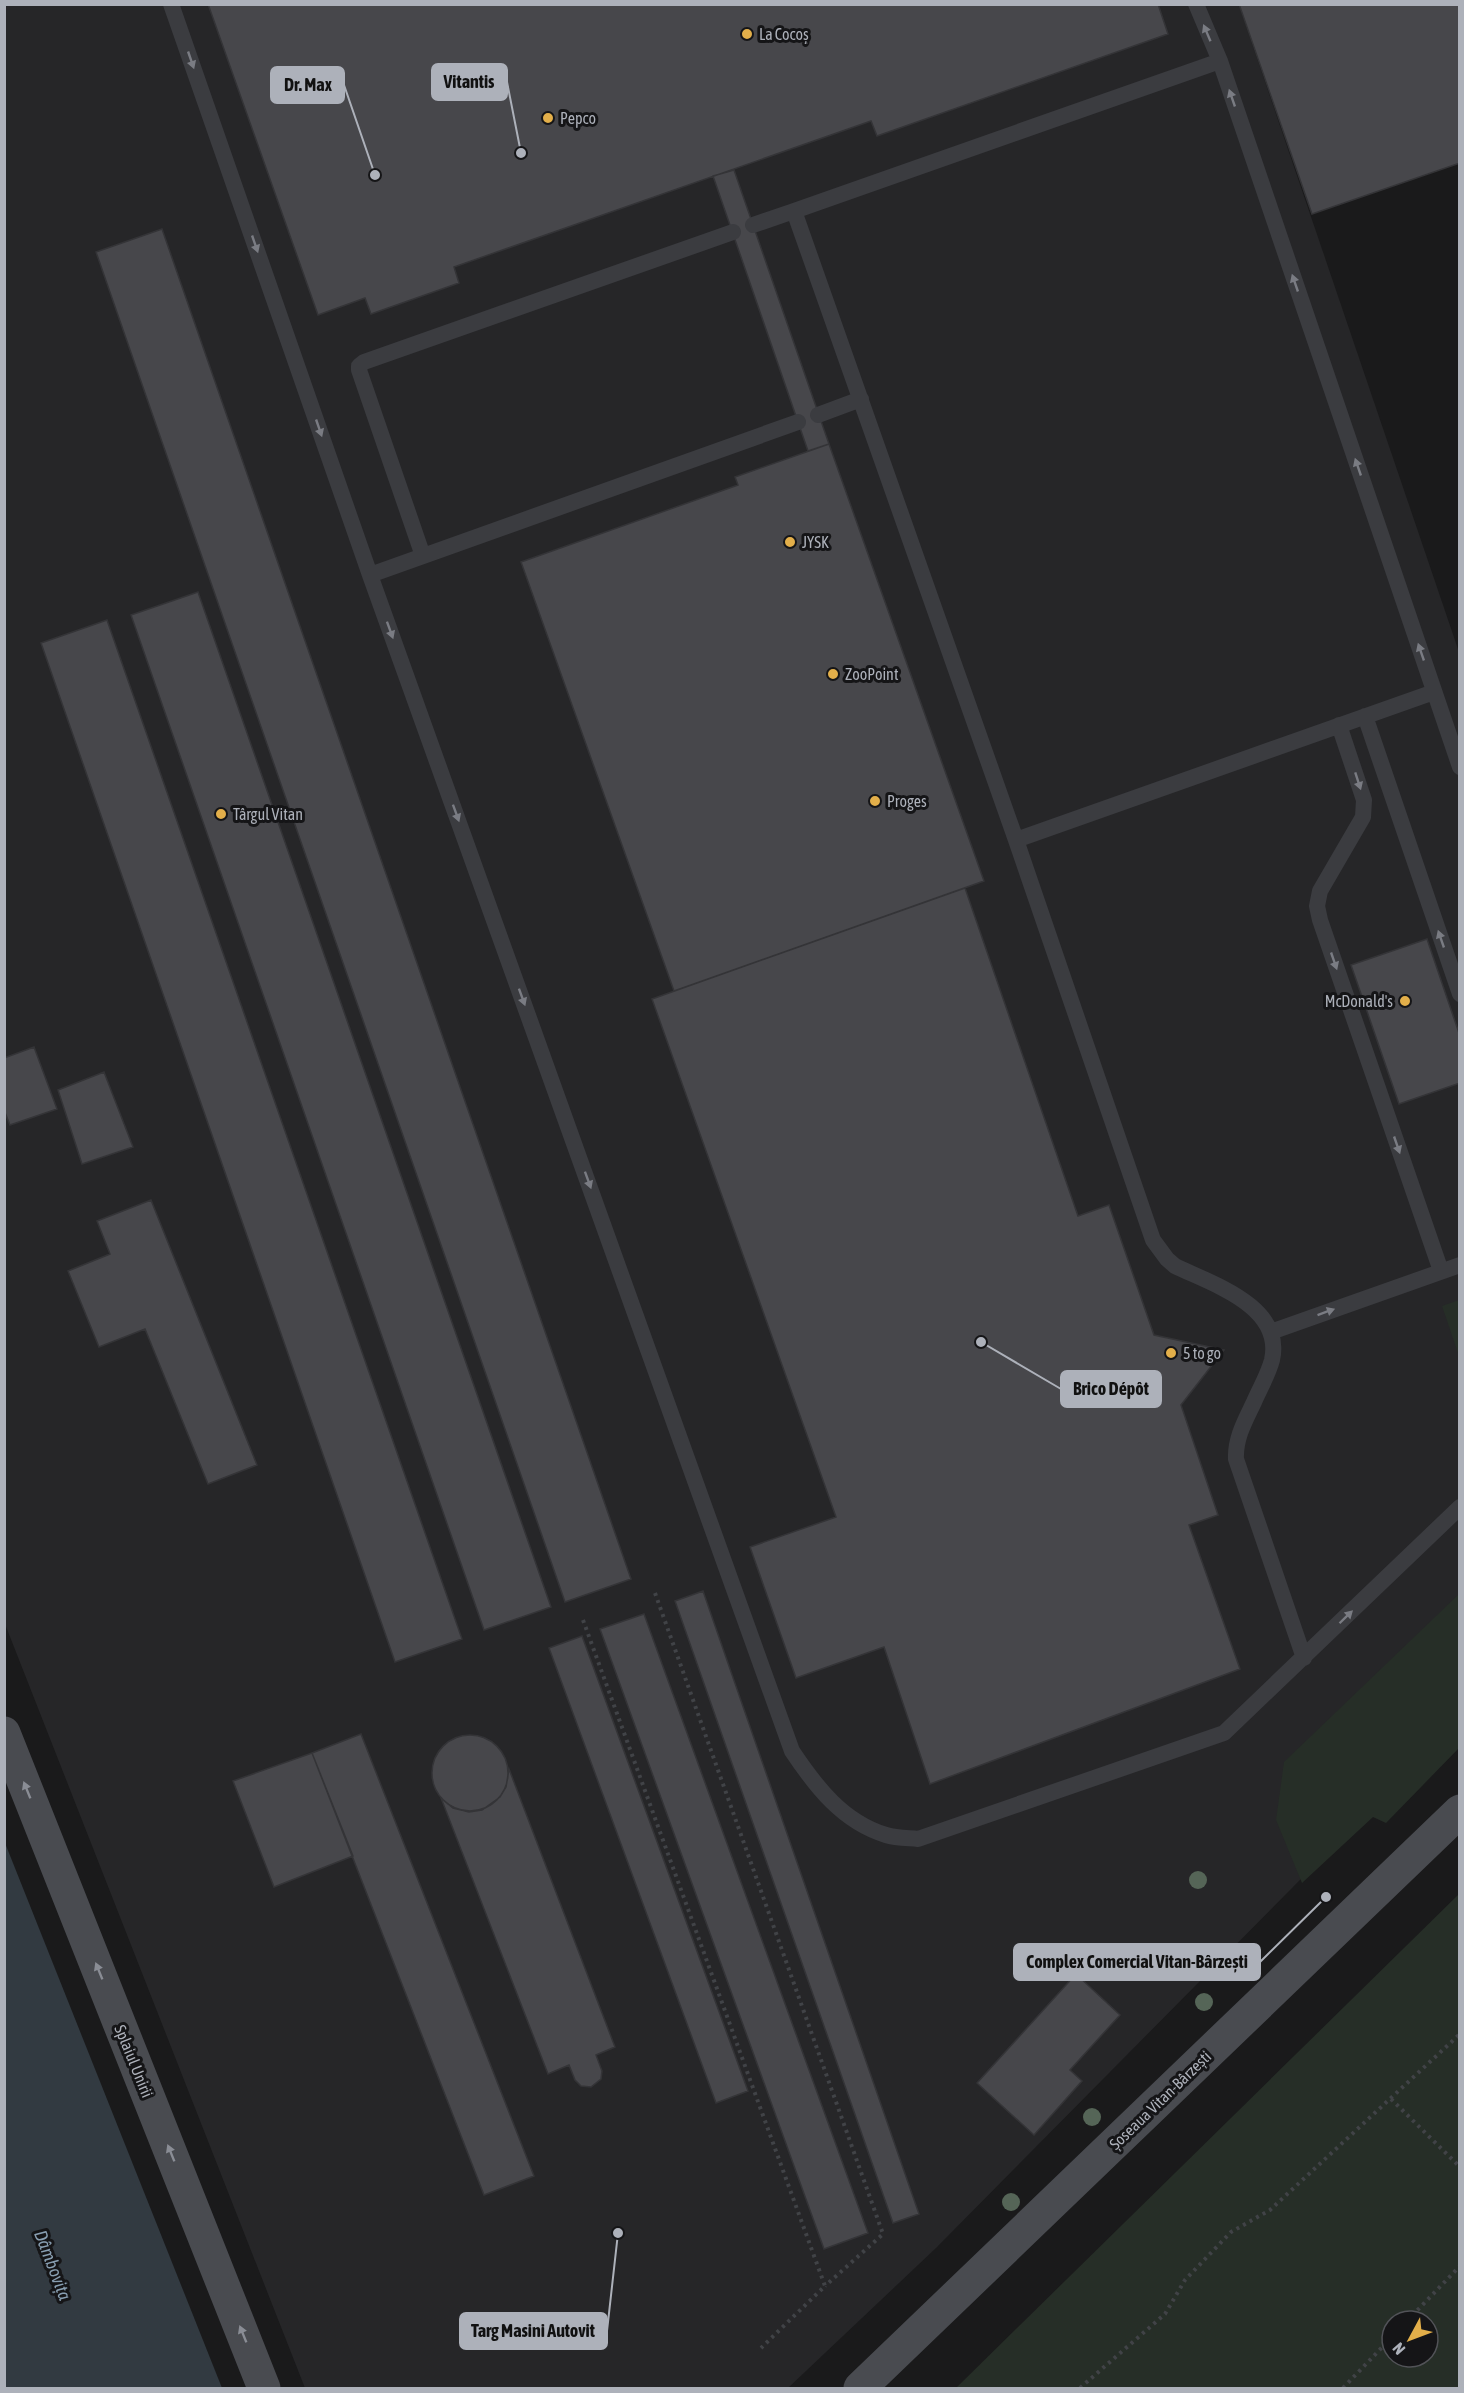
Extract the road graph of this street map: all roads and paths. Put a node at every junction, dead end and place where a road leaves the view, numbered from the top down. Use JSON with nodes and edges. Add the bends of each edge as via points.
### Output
{"nodes":[{"id":1,"x":171,"y":4,"type":"edge"},
{"id":2,"x":1196,"y":4,"type":"edge"},
{"id":3,"x":1220,"y":61,"type":"junction"},
{"id":4,"x":794,"y":211,"type":"junction"},
{"id":5,"x":753,"y":225,"type":"dead end"},
{"id":6,"x":733,"y":232,"type":"dead end"},
{"id":7,"x":861,"y":399,"type":"junction"},
{"id":8,"x":818,"y":415,"type":"dead end"},
{"id":9,"x":798,"y":422,"type":"dead end"},
{"id":10,"x":423,"y":556,"type":"junction"},
{"id":11,"x":370,"y":575,"type":"junction"},
{"id":12,"x":1434,"y":692,"type":"junction"},
{"id":13,"x":1365,"y":716,"type":"junction"},
{"id":14,"x":1339,"y":725,"type":"junction"},
{"id":15,"x":1460,"y":767,"type":"edge"},
{"id":16,"x":1016,"y":840,"type":"junction"},
{"id":17,"x":1460,"y":994,"type":"edge"},
{"id":18,"x":1460,"y":1265,"type":"edge"},
{"id":19,"x":1441,"y":1271,"type":"junction"},
{"id":20,"x":1271,"y":1332,"type":"junction"},
{"id":21,"x":1460,"y":1507,"type":"edge"},
{"id":22,"x":655,"y":1593,"type":"dead end"},
{"id":23,"x":583,"y":1620,"type":"dead end"},
{"id":24,"x":1304,"y":1658,"type":"junction"},
{"id":25,"x":4,"y":1733,"type":"edge"},
{"id":26,"x":1460,"y":1811,"type":"edge"},
{"id":27,"x":1460,"y":2034,"type":"edge"},
{"id":28,"x":1391,"y":2099,"type":"junction"},
{"id":29,"x":1460,"y":2167,"type":"edge"},
{"id":30,"x":1460,"y":2266,"type":"edge"},
{"id":31,"x":825,"y":2286,"type":"junction"},
{"id":32,"x":1419,"y":2309,"type":"edge"},
{"id":33,"x":761,"y":2348,"type":"dead end"},
{"id":34,"x":1380,"y":2349,"type":"edge"},
{"id":35,"x":264,"y":2388,"type":"edge"},
{"id":36,"x":860,"y":2388,"type":"edge"},
{"id":37,"x":1080,"y":2388,"type":"edge"},
{"id":38,"x":1343,"y":2388,"type":"edge"}],
"edges":[{"from":1,"to":11,"type":"lane","one_way":true},
{"from":3,"to":2,"type":"lane","one_way":true},
{"from":3,"to":4,"type":"lane"},
{"from":12,"to":3,"type":"lane","one_way":true},
{"from":4,"to":5,"type":"lane"},
{"from":4,"to":7,"type":"lane"},
{"from":6,"to":10,"type":"lane","via":[[359,366]]},
{"from":7,"to":8,"type":"lane"},
{"from":7,"to":16,"type":"lane"},
{"from":9,"to":10,"type":"lane"},
{"from":10,"to":11,"type":"lane"},
{"from":11,"to":24,"type":"lane","one_way":true,"via":[[792,1751],[807,1774],[836,1807],[857,1823],[887,1836],[918,1839],[1224,1733]]},
{"from":12,"to":13,"type":"lane"},
{"from":12,"to":15,"type":"lane"},
{"from":13,"to":14,"type":"lane"},
{"from":17,"to":13,"type":"lane","one_way":true},
{"from":14,"to":16,"type":"lane"},
{"from":14,"to":19,"type":"lane","one_way":true,"via":[[1364,800],[1363,817],[1320,891],[1317,906]]},
{"from":16,"to":20,"type":"lane","via":[[1153,1240],[1175,1266],[1252,1305]]},
{"from":18,"to":19,"type":"lane"},
{"from":20,"to":19,"type":"lane","one_way":true},
{"from":20,"to":24,"type":"lane","via":[[1272,1358],[1241,1430],[1236,1459]]},
{"from":24,"to":21,"type":"lane","one_way":true},
{"from":22,"to":31,"type":"path","via":[[883,2234]]},
{"from":23,"to":31,"type":"path"},
{"from":35,"to":25,"type":"main road","name":"Splaiul Unirii","one_way":true},
{"from":26,"to":36,"type":"main road","name":"Șoseaua Vitan-Bârzești"},
{"from":27,"to":28,"type":"path"},
{"from":28,"to":29,"type":"path"},
{"from":28,"to":37,"type":"path","via":[[1270,2210],[1231,2232],[1185,2280],[1165,2314]]},
{"from":30,"to":32,"type":"path"},
{"from":31,"to":33,"type":"path"},
{"from":34,"to":38,"type":"path"}]}
